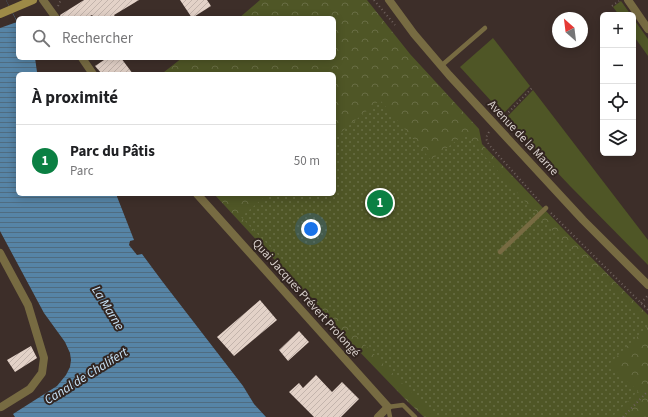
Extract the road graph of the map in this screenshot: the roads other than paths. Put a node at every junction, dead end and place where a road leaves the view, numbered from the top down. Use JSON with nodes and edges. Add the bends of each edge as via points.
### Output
{"nodes":[{"id":1,"x":33,"y":0,"type":"edge"},
{"id":2,"x":43,"y":0,"type":"edge"},
{"id":3,"x":389,"y":0,"type":"edge"},
{"id":4,"x":628,"y":0,"type":"edge"},
{"id":5,"x":0,"y":14,"type":"edge"},
{"id":6,"x":55,"y":16,"type":"edge"},
{"id":7,"x":485,"y":28,"type":"dead end"},
{"id":8,"x":648,"y":29,"type":"edge"},
{"id":9,"x":83,"y":60,"type":"edge"},
{"id":10,"x":441,"y":66,"type":"junction"},
{"id":11,"x":92,"y":72,"type":"edge"},
{"id":12,"x":199,"y":196,"type":"edge"},
{"id":13,"x":546,"y":208,"type":"road end"},
{"id":14,"x":500,"y":252,"type":"dead end"},
{"id":15,"x":0,"y":253,"type":"edge"},
{"id":16,"x":648,"y":285,"type":"edge"},
{"id":17,"x":1,"y":407,"type":"dead end"},
{"id":18,"x":388,"y":407,"type":"junction"},
{"id":19,"x":378,"y":417,"type":"edge"},
{"id":20,"x":390,"y":417,"type":"edge"},
{"id":21,"x":415,"y":417,"type":"edge"}],
"edges":[{"from":1,"to":5,"type":"main road"},
{"from":2,"to":6,"type":"street"},
{"from":3,"to":10,"type":"street","name":"Avenue de la Marne"},
{"from":4,"to":8,"type":"street"},
{"from":7,"to":10,"type":"lane"},
{"from":9,"to":11,"type":"street"},
{"from":10,"to":16,"type":"street","name":"Avenue de la Marne","via":[[583,220]]},
{"from":12,"to":18,"type":"street","name":"Quai Jacques Prévert Prolongé"},
{"from":13,"to":14,"type":"lane"},
{"from":15,"to":17,"type":"street","via":[[28,305],[44,358],[42,373],[30,389]]},
{"from":18,"to":19,"type":"street"},
{"from":18,"to":20,"type":"lane"},
{"from":18,"to":21,"type":"lane","via":[[403,405]]}]}
